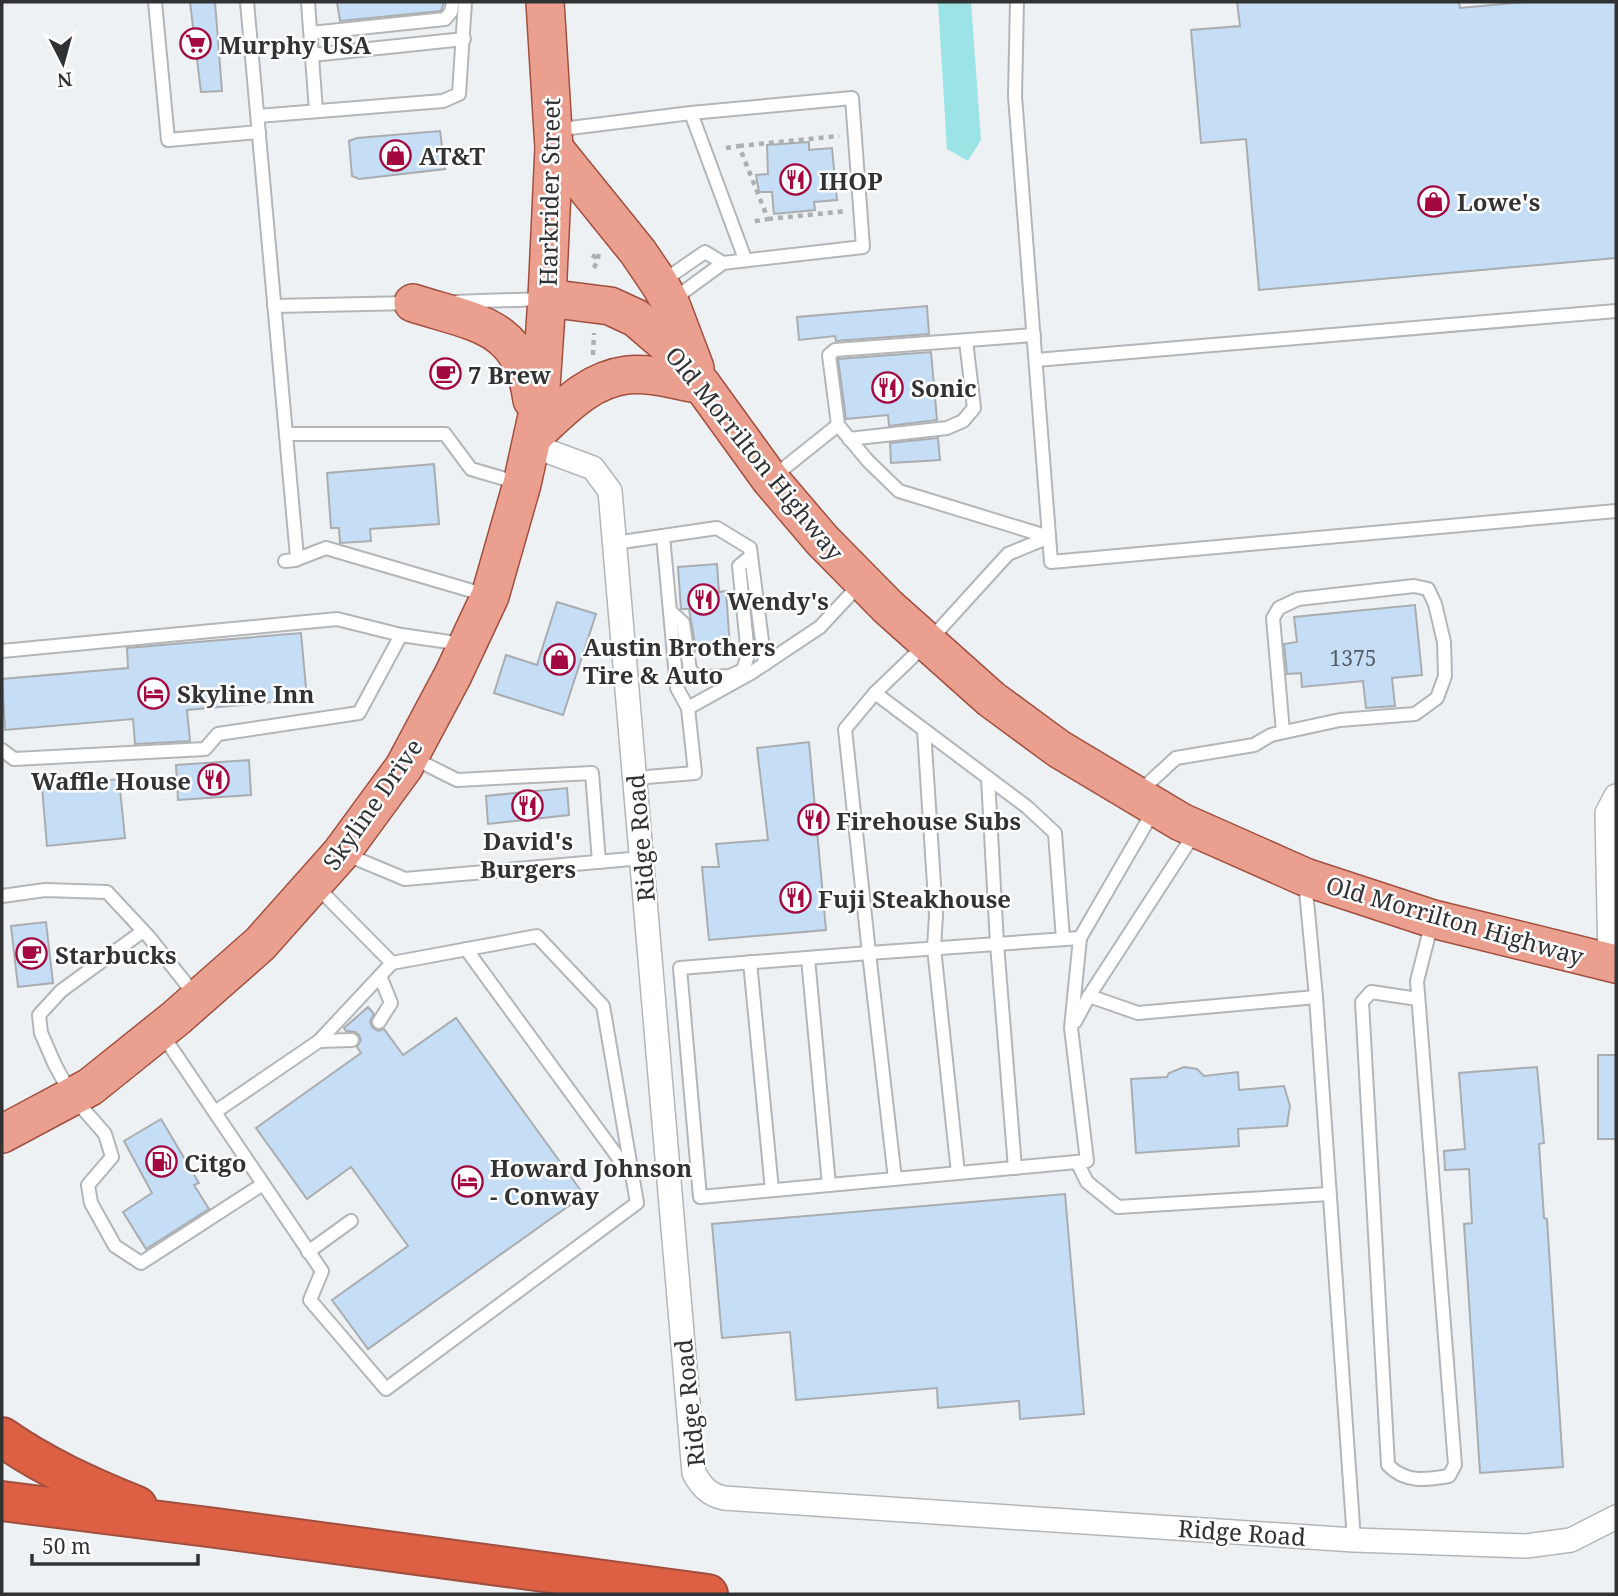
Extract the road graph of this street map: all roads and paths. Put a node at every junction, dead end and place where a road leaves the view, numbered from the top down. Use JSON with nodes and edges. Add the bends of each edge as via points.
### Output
{"nodes":[{"id":1,"x":155,"y":2,"type":"edge"},
{"id":2,"x":247,"y":2,"type":"edge"},
{"id":3,"x":308,"y":2,"type":"edge"},
{"id":4,"x":453,"y":2,"type":"edge"},
{"id":5,"x":465,"y":2,"type":"edge"},
{"id":6,"x":545,"y":2,"type":"edge"},
{"id":7,"x":1017,"y":2,"type":"edge"},
{"id":8,"x":311,"y":33,"type":"junction"},
{"id":9,"x":464,"y":38,"type":"junction"},
{"id":10,"x":312,"y":55,"type":"junction"},
{"id":11,"x":316,"y":111,"type":"junction"},
{"id":12,"x":691,"y":113,"type":"junction"},
{"id":13,"x":258,"y":116,"type":"junction"},
{"id":14,"x":259,"y":132,"type":"junction"},
{"id":15,"x":855,"y":135,"type":"junction"},
{"id":16,"x":554,"y":139,"type":"junction"},
{"id":17,"x":738,"y":146,"type":"junction"},
{"id":18,"x":726,"y":148,"type":"dead end"},
{"id":19,"x":860,"y":209,"type":"junction"},
{"id":20,"x":768,"y":219,"type":"junction"},
{"id":21,"x":750,"y":222,"type":"dead end"},
{"id":22,"x":592,"y":256,"type":"dead end"},
{"id":23,"x":745,"y":260,"type":"junction"},
{"id":24,"x":723,"y":263,"type":"junction"},
{"id":25,"x":594,"y":268,"type":"dead end"},
{"id":26,"x":665,"y":292,"type":"junction"},
{"id":27,"x":547,"y":298,"type":"junction"},
{"id":28,"x":413,"y":303,"type":"junction"},
{"id":29,"x":274,"y":306,"type":"junction"},
{"id":30,"x":1616,"y":310,"type":"edge"},
{"id":31,"x":594,"y":332,"type":"dead end"},
{"id":32,"x":1034,"y":335,"type":"junction"},
{"id":33,"x":966,"y":341,"type":"junction"},
{"id":34,"x":1035,"y":359,"type":"junction"},
{"id":35,"x":593,"y":360,"type":"dead end"},
{"id":36,"x":702,"y":385,"type":"junction"},
{"id":37,"x":838,"y":425,"type":"junction"},
{"id":38,"x":286,"y":434,"type":"junction"},
{"id":39,"x":849,"y":439,"type":"junction"},
{"id":40,"x":532,"y":441,"type":"junction"},
{"id":41,"x":770,"y":479,"type":"junction"},
{"id":42,"x":522,"y":484,"type":"junction"},
{"id":43,"x":1616,"y":511,"type":"edge"},
{"id":44,"x":663,"y":536,"type":"junction"},
{"id":45,"x":1049,"y":537,"type":"junction"},
{"id":46,"x":615,"y":542,"type":"junction"},
{"id":47,"x":751,"y":556,"type":"junction"},
{"id":48,"x":862,"y":581,"type":"junction"},
{"id":49,"x":490,"y":596,"type":"junction"},
{"id":50,"x":670,"y":611,"type":"junction"},
{"id":51,"x":401,"y":635,"type":"junction"},
{"id":52,"x":928,"y":642,"type":"junction"},
{"id":53,"x":467,"y":645,"type":"junction"},
{"id":54,"x":2,"y":651,"type":"edge"},
{"id":55,"x":765,"y":664,"type":"junction"},
{"id":56,"x":875,"y":693,"type":"junction"},
{"id":57,"x":688,"y":708,"type":"junction"},
{"id":58,"x":924,"y":730,"type":"junction"},
{"id":59,"x":1283,"y":732,"type":"junction"},
{"id":60,"x":2,"y":750,"type":"edge"},
{"id":61,"x":410,"y":757,"type":"junction"},
{"id":62,"x":635,"y":778,"type":"junction"},
{"id":63,"x":988,"y":778,"type":"junction"},
{"id":64,"x":1616,"y":796,"type":"edge"},
{"id":65,"x":1146,"y":801,"type":"junction"},
{"id":66,"x":1197,"y":829,"type":"junction"},
{"id":67,"x":341,"y":853,"type":"junction"},
{"id":68,"x":642,"y":858,"type":"junction"},
{"id":69,"x":599,"y":862,"type":"junction"},
{"id":70,"x":1305,"y":877,"type":"junction"},
{"id":71,"x":314,"y":884,"type":"junction"},
{"id":72,"x":2,"y":895,"type":"edge"},
{"id":73,"x":1433,"y":919,"type":"junction"},
{"id":74,"x":144,"y":931,"type":"junction"},
{"id":75,"x":1080,"y":938,"type":"junction"},
{"id":76,"x":1063,"y":939,"type":"junction"},
{"id":77,"x":997,"y":944,"type":"junction"},
{"id":78,"x":934,"y":948,"type":"junction"},
{"id":79,"x":466,"y":949,"type":"junction"},
{"id":80,"x":870,"y":953,"type":"junction"},
{"id":81,"x":808,"y":958,"type":"junction"},
{"id":82,"x":392,"y":962,"type":"junction"},
{"id":83,"x":750,"y":962,"type":"junction"},
{"id":84,"x":1613,"y":963,"type":"edge"},
{"id":85,"x":380,"y":976,"type":"junction"},
{"id":86,"x":1089,"y":996,"type":"junction"},
{"id":87,"x":1316,"y":997,"type":"junction"},
{"id":88,"x":198,"y":999,"type":"junction"},
{"id":89,"x":1418,"y":999,"type":"junction"},
{"id":90,"x":379,"y":1022,"type":"dead end"},
{"id":91,"x":1071,"y":1028,"type":"junction"},
{"id":92,"x":160,"y":1031,"type":"junction"},
{"id":93,"x":352,"y":1040,"type":"dead end"},
{"id":94,"x":319,"y":1041,"type":"junction"},
{"id":95,"x":72,"y":1096,"type":"junction"},
{"id":96,"x":215,"y":1112,"type":"junction"},
{"id":97,"x":2,"y":1134,"type":"edge"},
{"id":98,"x":1077,"y":1162,"type":"junction"},
{"id":99,"x":1015,"y":1168,"type":"junction"},
{"id":100,"x":958,"y":1173,"type":"junction"},
{"id":101,"x":633,"y":1177,"type":"junction"},
{"id":102,"x":895,"y":1179,"type":"junction"},
{"id":103,"x":263,"y":1184,"type":"junction"},
{"id":104,"x":829,"y":1185,"type":"junction"},
{"id":105,"x":772,"y":1190,"type":"junction"},
{"id":106,"x":1329,"y":1194,"type":"junction"},
{"id":107,"x":351,"y":1221,"type":"dead end"},
{"id":108,"x":308,"y":1252,"type":"junction"},
{"id":109,"x":2,"y":1437,"type":"edge"},
{"id":110,"x":2,"y":1502,"type":"edge"},
{"id":111,"x":1616,"y":1517,"type":"edge"},
{"id":112,"x":180,"y":1524,"type":"junction"},
{"id":113,"x":1354,"y":1540,"type":"junction"},
{"id":114,"x":708,"y":1594,"type":"edge"}],
"edges":[{"from":1,"to":14,"type":"lane","via":[[168,140]]},
{"from":2,"to":13,"type":"lane"},
{"from":3,"to":8,"type":"lane"},
{"from":4,"to":8,"type":"lane","via":[[452,12],[444,19]]},
{"from":5,"to":9,"type":"lane"},
{"from":6,"to":16,"type":"main road","name":"Harkrider Street"},
{"from":7,"to":32,"type":"lane","via":[[1016,96]]},
{"from":8,"to":10,"type":"lane"},
{"from":9,"to":10,"type":"lane"},
{"from":9,"to":11,"type":"lane","via":[[459,94],[443,101]]},
{"from":10,"to":11,"type":"lane"},
{"from":11,"to":13,"type":"lane"},
{"from":12,"to":15,"type":"lane","via":[[852,98]]},
{"from":12,"to":16,"type":"lane"},
{"from":12,"to":23,"type":"lane"},
{"from":13,"to":14,"type":"lane"},
{"from":14,"to":29,"type":"lane"},
{"from":15,"to":17,"type":"path"},
{"from":15,"to":19,"type":"lane"},
{"from":16,"to":26,"type":"main road"},
{"from":16,"to":27,"type":"main road","name":"Harkrider Street"},
{"from":17,"to":18,"type":"path"},
{"from":17,"to":20,"type":"path"},
{"from":19,"to":20,"type":"path"},
{"from":19,"to":23,"type":"lane","via":[[863,247]]},
{"from":20,"to":21,"type":"path"},
{"from":22,"to":25,"type":"path","via":[[598,259]]},
{"from":23,"to":24,"type":"lane"},
{"from":24,"to":26,"type":"lane"},
{"from":24,"to":26,"type":"lane","via":[[705,252]]},
{"from":26,"to":36,"type":"main road"},
{"from":27,"to":28,"type":"lane"},
{"from":27,"to":36,"type":"main road","name":"Old Morrilton Highway","via":[[610,306],[636,318]]},
{"from":27,"to":40,"type":"main road","name":"Skyline Drive","via":[[540,402]]},
{"from":28,"to":29,"type":"lane"},
{"from":28,"to":40,"type":"main road","via":[[488,327],[513,347],[529,383]]},
{"from":29,"to":38,"type":"lane"},
{"from":30,"to":34,"type":"lane"},
{"from":31,"to":35,"type":"path"},
{"from":32,"to":33,"type":"lane"},
{"from":32,"to":34,"type":"lane"},
{"from":33,"to":37,"type":"lane","via":[[835,350],[829,355]]},
{"from":33,"to":39,"type":"lane","via":[[974,408],[964,421],[947,428]]},
{"from":34,"to":45,"type":"lane"},
{"from":36,"to":40,"type":"main road","via":[[629,375],[601,381],[578,395]]},
{"from":36,"to":41,"type":"main road","name":"Old Morrilton Highway"},
{"from":37,"to":39,"type":"lane"},
{"from":37,"to":41,"type":"lane"},
{"from":38,"to":42,"type":"lane","via":[[445,434],[471,469]]},
{"from":38,"to":49,"type":"lane","via":[[297,556],[290,561],[326,548]]},
{"from":39,"to":45,"type":"lane","via":[[899,491]]},
{"from":40,"to":42,"type":"main road","name":"Skyline Drive"},
{"from":40,"to":46,"type":"street","name":"Ridge Road","via":[[593,468],[610,491]]},
{"from":41,"to":48,"type":"main road","name":"Old Morrilton Highway"},
{"from":42,"to":49,"type":"main road","name":"Skyline Drive"},
{"from":43,"to":45,"type":"lane","via":[[1051,562]]},
{"from":44,"to":46,"type":"lane"},
{"from":44,"to":47,"type":"lane","via":[[717,528],[750,548]]},
{"from":44,"to":50,"type":"lane"},
{"from":45,"to":52,"type":"lane","via":[[1008,554]]},
{"from":46,"to":62,"type":"street","name":"Ridge Road"},
{"from":47,"to":50,"type":"lane","via":[[739,566],[748,655],[743,670],[730,676],[698,677],[690,670],[683,624]]},
{"from":47,"to":55,"type":"lane"},
{"from":48,"to":52,"type":"main road","name":"Old Morrilton Highway"},
{"from":48,"to":55,"type":"lane","via":[[820,627]]},
{"from":49,"to":53,"type":"main road","name":"Skyline Drive"},
{"from":50,"to":57,"type":"lane","via":[[677,688]]},
{"from":51,"to":53,"type":"lane"},
{"from":51,"to":54,"type":"lane","via":[[337,619]]},
{"from":51,"to":60,"type":"lane","via":[[359,713],[218,734],[205,749],[15,759]]},
{"from":52,"to":56,"type":"lane"},
{"from":52,"to":65,"type":"main road","name":"Old Morrilton Highway","via":[[1020,721]]},
{"from":53,"to":61,"type":"main road","name":"Skyline Drive"},
{"from":55,"to":57,"type":"lane"},
{"from":56,"to":58,"type":"lane"},
{"from":56,"to":80,"type":"lane","via":[[845,729]]},
{"from":57,"to":62,"type":"lane","via":[[695,773]]},
{"from":58,"to":63,"type":"lane"},
{"from":58,"to":78,"type":"lane","via":[[936,915]]},
{"from":59,"to":59,"type":"lane","via":[[1340,720],[1415,714],[1437,698],[1445,676],[1444,642],[1428,589],[1414,586],[1298,599],[1279,608],[1273,618]]},
{"from":59,"to":65,"type":"lane","via":[[1254,745],[1176,758]]},
{"from":61,"to":67,"type":"main road","name":"Skyline Drive"},
{"from":61,"to":69,"type":"lane","via":[[457,780],[592,773]]},
{"from":62,"to":68,"type":"street","name":"Ridge Road"},
{"from":63,"to":76,"type":"lane","via":[[1055,833]]},
{"from":63,"to":77,"type":"lane"},
{"from":64,"to":84,"type":"street","via":[[1607,813]]},
{"from":65,"to":66,"type":"main road","name":"Old Morrilton Highway"},
{"from":65,"to":75,"type":"lane"},
{"from":66,"to":70,"type":"main road","name":"Old Morrilton Highway"},
{"from":66,"to":86,"type":"lane"},
{"from":67,"to":69,"type":"lane","via":[[405,879]]},
{"from":67,"to":71,"type":"main road","name":"Skyline Drive"},
{"from":68,"to":69,"type":"lane"},
{"from":68,"to":113,"type":"street","name":"Ridge Road","via":[[694,1473],[713,1496]]},
{"from":70,"to":73,"type":"main road","name":"Old Morrilton Highway"},
{"from":70,"to":87,"type":"lane"},
{"from":71,"to":82,"type":"lane"},
{"from":71,"to":88,"type":"main road","name":"Skyline Drive","via":[[260,944]]},
{"from":72,"to":74,"type":"lane","via":[[45,890],[107,892]]},
{"from":73,"to":84,"type":"main road","name":"Old Morrilton Highway"},
{"from":73,"to":89,"type":"lane","via":[[1417,981]]},
{"from":74,"to":88,"type":"lane"},
{"from":74,"to":95,"type":"lane","via":[[61,991],[38,1015],[41,1033]]},
{"from":75,"to":76,"type":"lane"},
{"from":75,"to":91,"type":"lane"},
{"from":76,"to":77,"type":"lane"},
{"from":77,"to":78,"type":"lane"},
{"from":77,"to":99,"type":"lane"},
{"from":78,"to":80,"type":"lane"},
{"from":78,"to":100,"type":"lane"},
{"from":79,"to":82,"type":"lane"},
{"from":79,"to":101,"type":"lane"},
{"from":79,"to":101,"type":"lane","via":[[537,936],[603,1006]]},
{"from":80,"to":81,"type":"lane"},
{"from":80,"to":102,"type":"lane"},
{"from":81,"to":83,"type":"lane"},
{"from":81,"to":104,"type":"lane"},
{"from":82,"to":85,"type":"lane"},
{"from":83,"to":105,"type":"lane"},
{"from":83,"to":105,"type":"lane","via":[[680,968],[700,1197]]},
{"from":85,"to":90,"type":"lane","via":[[391,1003]]},
{"from":85,"to":94,"type":"lane"},
{"from":86,"to":87,"type":"lane","via":[[1138,1013]]},
{"from":86,"to":91,"type":"lane"},
{"from":87,"to":106,"type":"lane"},
{"from":88,"to":92,"type":"main road","name":"Skyline Drive"},
{"from":89,"to":89,"type":"lane","via":[[1371,992],[1362,1002],[1388,1465],[1396,1473],[1423,1481],[1449,1476],[1455,1465]]},
{"from":91,"to":98,"type":"lane","via":[[1087,1161]]},
{"from":92,"to":95,"type":"main road","name":"Skyline Drive"},
{"from":92,"to":96,"type":"lane"},
{"from":93,"to":94,"type":"lane"},
{"from":94,"to":96,"type":"lane"},
{"from":95,"to":97,"type":"main road","name":"Skyline Drive"},
{"from":95,"to":103,"type":"lane","via":[[105,1134],[112,1157],[88,1185],[90,1203],[115,1246],[141,1263]]},
{"from":96,"to":103,"type":"lane"},
{"from":98,"to":99,"type":"lane"},
{"from":98,"to":106,"type":"lane","via":[[1087,1182],[1118,1207]]},
{"from":99,"to":100,"type":"lane"},
{"from":100,"to":102,"type":"lane"},
{"from":101,"to":108,"type":"lane","via":[[638,1203],[386,1389],[310,1300],[322,1271]]},
{"from":102,"to":104,"type":"lane"},
{"from":103,"to":108,"type":"lane"},
{"from":104,"to":105,"type":"lane"},
{"from":106,"to":113,"type":"lane"},
{"from":107,"to":108,"type":"lane"},
{"from":109,"to":112,"type":"highway","via":[[72,1478]]},
{"from":110,"to":112,"type":"highway"},
{"from":111,"to":113,"type":"street","name":"Ridge Road","via":[[1571,1540],[1526,1545]]},
{"from":112,"to":114,"type":"highway"}]}
